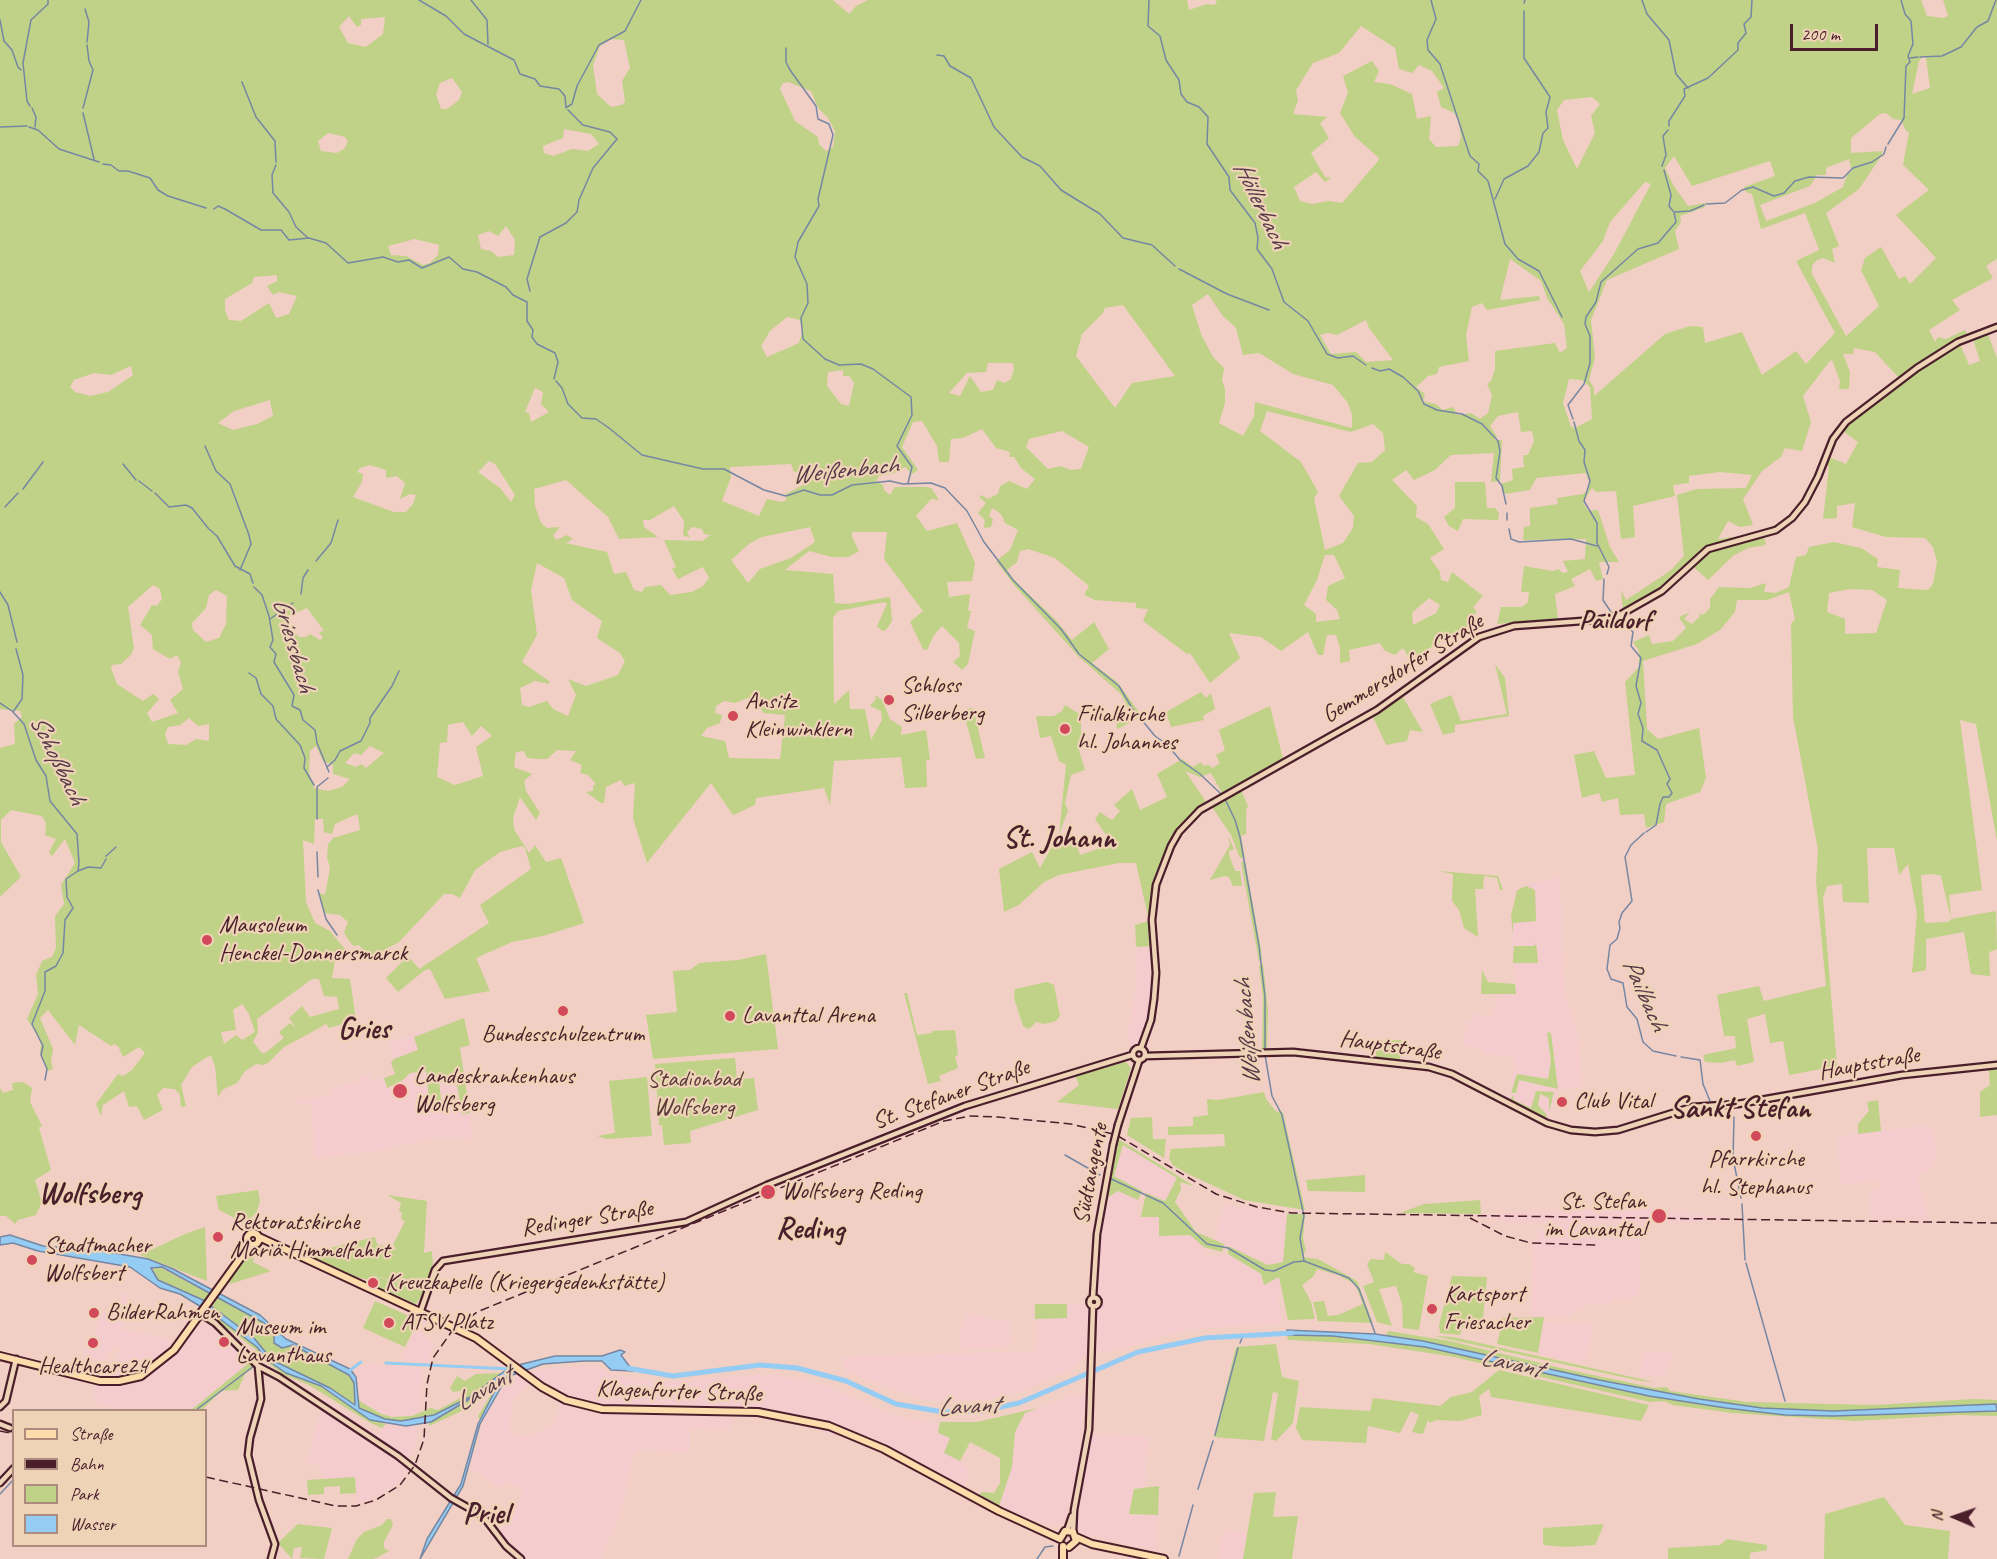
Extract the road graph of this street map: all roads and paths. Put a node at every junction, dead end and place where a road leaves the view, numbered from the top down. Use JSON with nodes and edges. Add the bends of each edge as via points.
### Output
{"nodes":[{"id":1,"x":1997,"y":327,"type":"edge"},
{"id":2,"x":1141,"y":1048,"type":"junction"},
{"id":3,"x":1132,"y":1055,"type":"junction"},
{"id":4,"x":1145,"y":1056,"type":"junction"},
{"id":5,"x":1139,"y":1061,"type":"junction"},
{"id":6,"x":1997,"y":1065,"type":"edge"},
{"id":7,"x":785,"y":1178,"type":"joint"},
{"id":8,"x":202,"y":1313,"type":"junction"},
{"id":9,"x":420,"y":1313,"type":"junction"},
{"id":10,"x":0,"y":1356,"type":"edge"},
{"id":11,"x":16,"y":1359,"type":"junction"},
{"id":12,"x":258,"y":1366,"type":"junction"},
{"id":13,"x":0,"y":1407,"type":"edge"},
{"id":14,"x":0,"y":1424,"type":"edge"},
{"id":15,"x":10,"y":1428,"type":"dead end"},
{"id":16,"x":12,"y":1470,"type":"edge"},
{"id":17,"x":0,"y":1483,"type":"edge"},
{"id":18,"x":1068,"y":1539,"type":"junction"},
{"id":19,"x":272,"y":1559,"type":"edge"},
{"id":20,"x":521,"y":1559,"type":"edge"},
{"id":21,"x":1064,"y":1559,"type":"edge"},
{"id":22,"x":1164,"y":1559,"type":"edge"}],
"edges":[{"from":1,"to":2,"type":"main road","name":"Gemmersdorfer Straße","via":[[1958,342],[1846,422],[1833,439],[1805,502],[1776,530],[1708,549],[1662,591],[1618,615],[1514,626],[1479,637],[1377,710],[1200,810],[1175,839],[1156,885],[1152,920],[1154,999]]},
{"from":2,"to":3,"type":"main road"},
{"from":2,"to":4,"type":"main road"},
{"from":3,"to":5,"type":"main road"},
{"from":3,"to":7,"type":"main road","name":"St. Stefaner Straße","via":[[965,1106]]},
{"from":4,"to":5,"type":"main road"},
{"from":4,"to":6,"type":"main road","name":"Hauptstraße","via":[[1264,1052],[1429,1066],[1547,1123],[1595,1132],[1618,1130],[1690,1107],[1751,1102],[1902,1076]]},
{"from":5,"to":18,"type":"main road","name":"Südtangente","bridge":true,"via":[[1113,1145],[1097,1234],[1093,1297],[1089,1302],[1093,1306],[1089,1429]]},
{"from":7,"to":9,"type":"main road","name":"Redinger Straße","via":[[686,1222],[443,1261],[435,1270]]},
{"from":8,"to":9,"type":"main road","name":"Klagenfurter Straße","via":[[254,1242],[268,1243]]},
{"from":8,"to":11,"type":"main road","via":[[174,1350],[148,1372],[130,1379],[100,1381]]},
{"from":8,"to":12,"type":"main road"},
{"from":9,"to":18,"type":"main road","name":"Klagenfurter Straße","via":[[476,1338],[554,1395],[595,1409],[747,1411],[829,1426],[878,1446],[999,1511]]},
{"from":10,"to":11,"type":"main road"},
{"from":11,"to":13,"type":"main road","via":[[6,1401]]},
{"from":12,"to":19,"type":"main road","via":[[261,1400],[248,1455],[274,1544]]},
{"from":12,"to":20,"type":"main road","via":[[483,1516]]},
{"from":14,"to":15,"type":"main road"},
{"from":16,"to":17,"type":"main road"},
{"from":18,"to":21,"type":"main road"},
{"from":18,"to":22,"type":"main road","name":"Klagenfurter Straße"}]}
